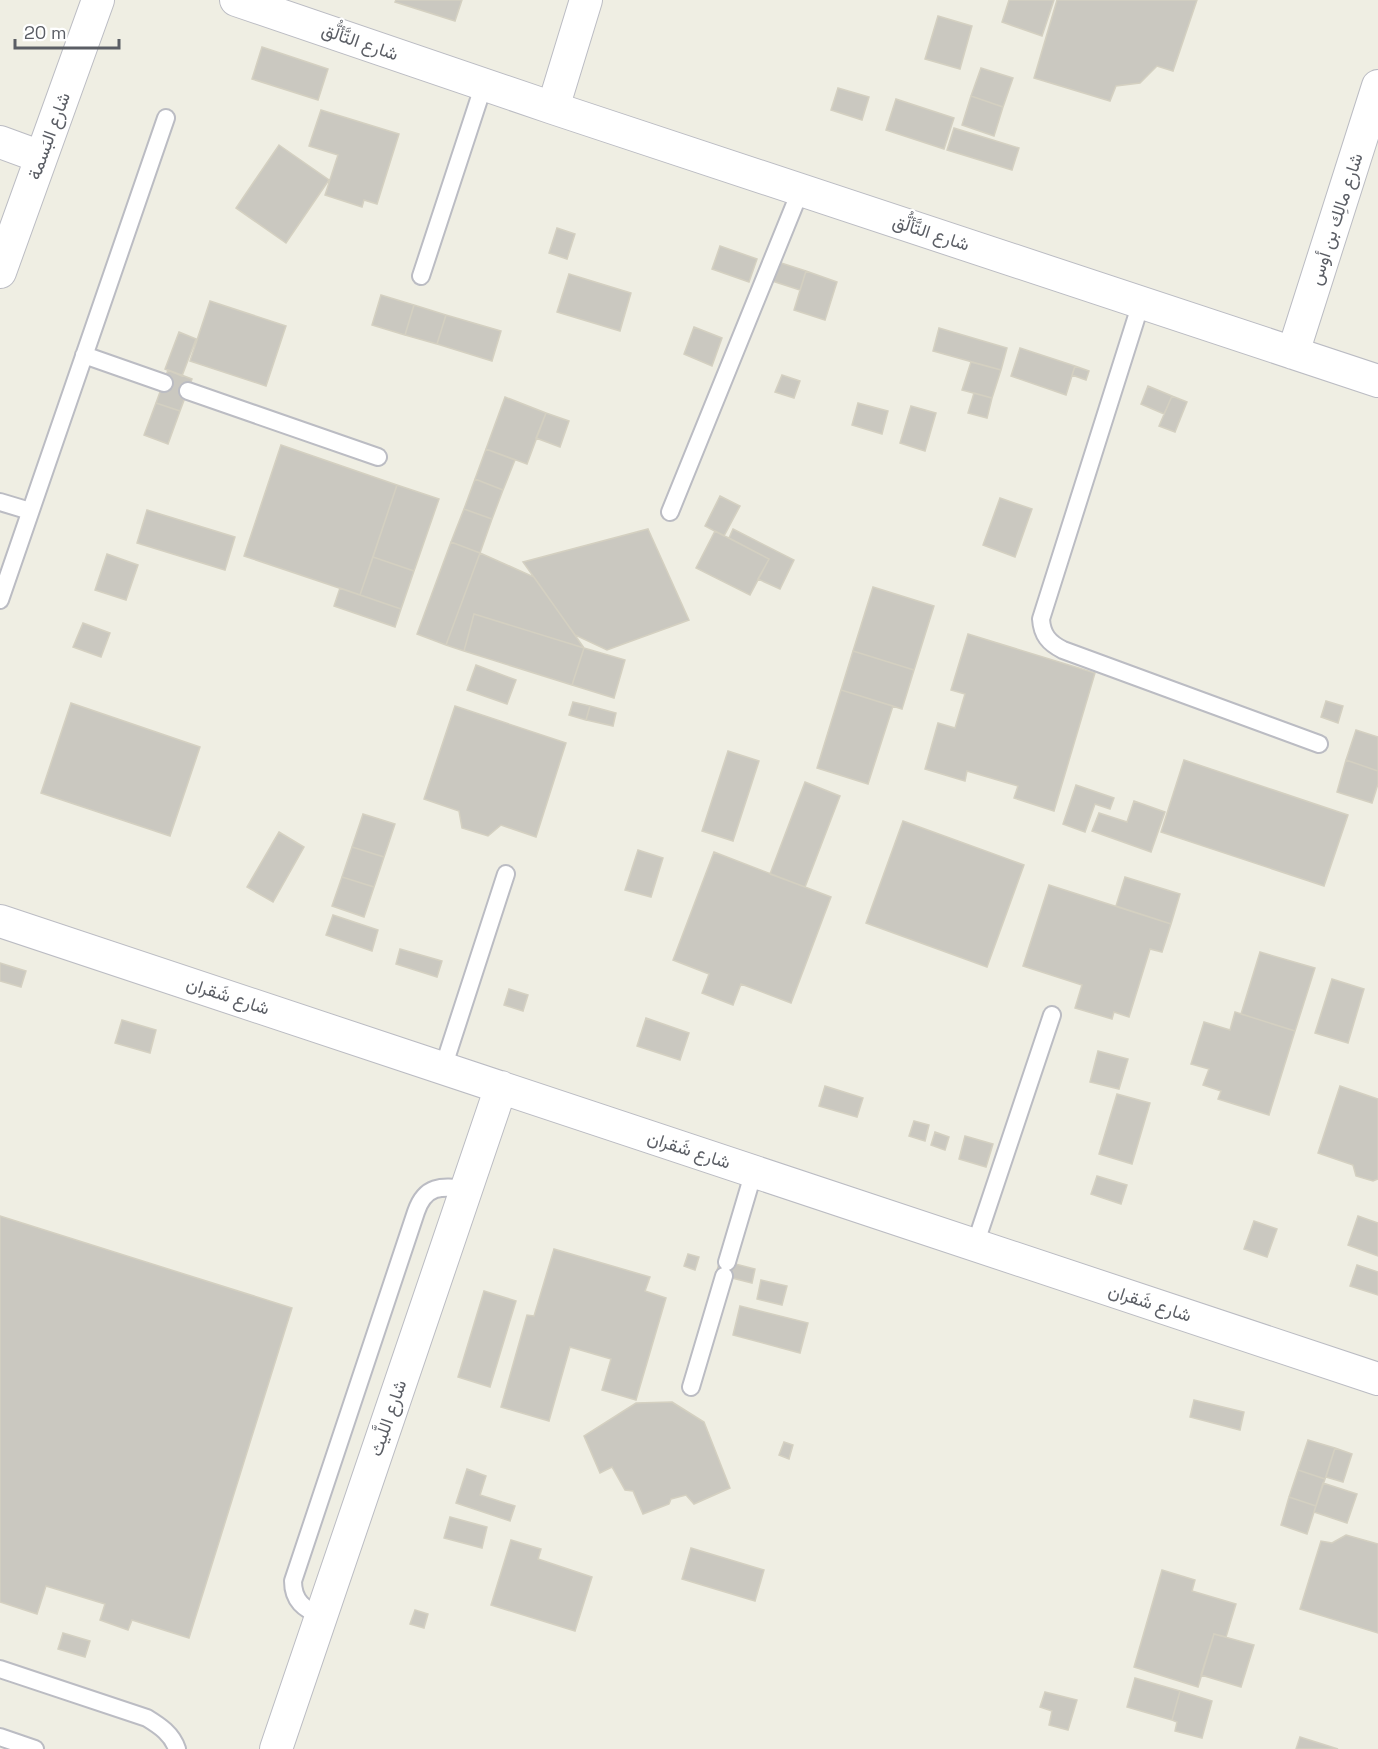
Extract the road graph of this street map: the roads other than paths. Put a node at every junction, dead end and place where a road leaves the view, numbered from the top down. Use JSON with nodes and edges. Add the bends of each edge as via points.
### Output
{"nodes":[{"id":1,"x":98,"y":0,"type":"edge"},
{"id":2,"x":237,"y":0,"type":"edge"},
{"id":3,"x":585,"y":0,"type":"edge"},
{"id":4,"x":484,"y":84,"type":"junction"},
{"id":5,"x":1378,"y":86,"type":"edge"},
{"id":6,"x":553,"y":108,"type":"junction"},
{"id":7,"x":166,"y":118,"type":"dead end"},
{"id":8,"x":0,"y":142,"type":"edge"},
{"id":9,"x":41,"y":157,"type":"junction"},
{"id":10,"x":801,"y":189,"type":"junction"},
{"id":11,"x":0,"y":272,"type":"edge"},
{"id":12,"x":421,"y":276,"type":"dead end"},
{"id":13,"x":1141,"y":303,"type":"junction"},
{"id":14,"x":1293,"y":353,"type":"junction"},
{"id":15,"x":84,"y":355,"type":"junction"},
{"id":16,"x":1378,"y":381,"type":"edge"},
{"id":17,"x":164,"y":383,"type":"dead end"},
{"id":18,"x":188,"y":391,"type":"dead end"},
{"id":19,"x":378,"y":457,"type":"dead end"},
{"id":20,"x":0,"y":502,"type":"edge"},
{"id":21,"x":30,"y":511,"type":"junction"},
{"id":22,"x":670,"y":512,"type":"dead end"},
{"id":23,"x":0,"y":600,"type":"edge"},
{"id":24,"x":1319,"y":744,"type":"dead end"},
{"id":25,"x":506,"y":874,"type":"dead end"},
{"id":26,"x":0,"y":921,"type":"edge"},
{"id":27,"x":1052,"y":1015,"type":"dead end"},
{"id":28,"x":443,"y":1068,"type":"junction"},
{"id":29,"x":501,"y":1087,"type":"junction"},
{"id":30,"x":754,"y":1172,"type":"junction"},
{"id":31,"x":975,"y":1245,"type":"junction"},
{"id":32,"x":1378,"y":1379,"type":"edge"},
{"id":33,"x":691,"y":1387,"type":"dead end"},
{"id":34,"x":0,"y":1669,"type":"edge"},
{"id":35,"x":0,"y":1737,"type":"edge"},
{"id":36,"x":35,"y":1749,"type":"edge"},
{"id":37,"x":177,"y":1749,"type":"edge"},
{"id":38,"x":276,"y":1749,"type":"edge"}],
"edges":[{"from":1,"to":9,"type":"street","name":"شارع البَسمة"},
{"from":2,"to":4,"type":"street","name":"شارع التَّألُّق"},
{"from":3,"to":6,"type":"street"},
{"from":4,"to":6,"type":"street","name":"شارع التَّألُّق"},
{"from":4,"to":12,"type":"lane"},
{"from":5,"to":14,"type":"street","name":"شارع مالِك بن أوس"},
{"from":6,"to":10,"type":"street","name":"شارع التَّألُّق"},
{"from":7,"to":15,"type":"lane"},
{"from":8,"to":9,"type":"street"},
{"from":9,"to":11,"type":"street","name":"شارع البَسمة"},
{"from":10,"to":13,"type":"street","name":"شارع التَّألُّق"},
{"from":10,"to":22,"type":"lane"},
{"from":13,"to":14,"type":"street","name":"شارع التَّألُّق"},
{"from":13,"to":24,"type":"lane","via":[[1041,619],[1042,629],[1063,650]]},
{"from":14,"to":16,"type":"street","name":"شارع التَّألُّق"},
{"from":15,"to":17,"type":"lane"},
{"from":15,"to":21,"type":"lane"},
{"from":18,"to":19,"type":"lane"},
{"from":20,"to":21,"type":"lane"},
{"from":21,"to":23,"type":"lane"},
{"from":25,"to":28,"type":"lane"},
{"from":26,"to":28,"type":"street","name":"شارع شَقران"},
{"from":27,"to":31,"type":"lane"},
{"from":28,"to":29,"type":"street","name":"شارع شَقران"},
{"from":29,"to":30,"type":"street","name":"شارع شَقران"},
{"from":29,"to":38,"type":"street","name":"شارع اللَّيث"},
{"from":30,"to":31,"type":"street","name":"شارع شَقران"},
{"from":30,"to":33,"type":"lane"},
{"from":31,"to":32,"type":"street","name":"شارع شَقران"},
{"from":34,"to":37,"type":"lane","via":[[147,1718],[169,1734]]},
{"from":35,"to":36,"type":"lane"}]}
